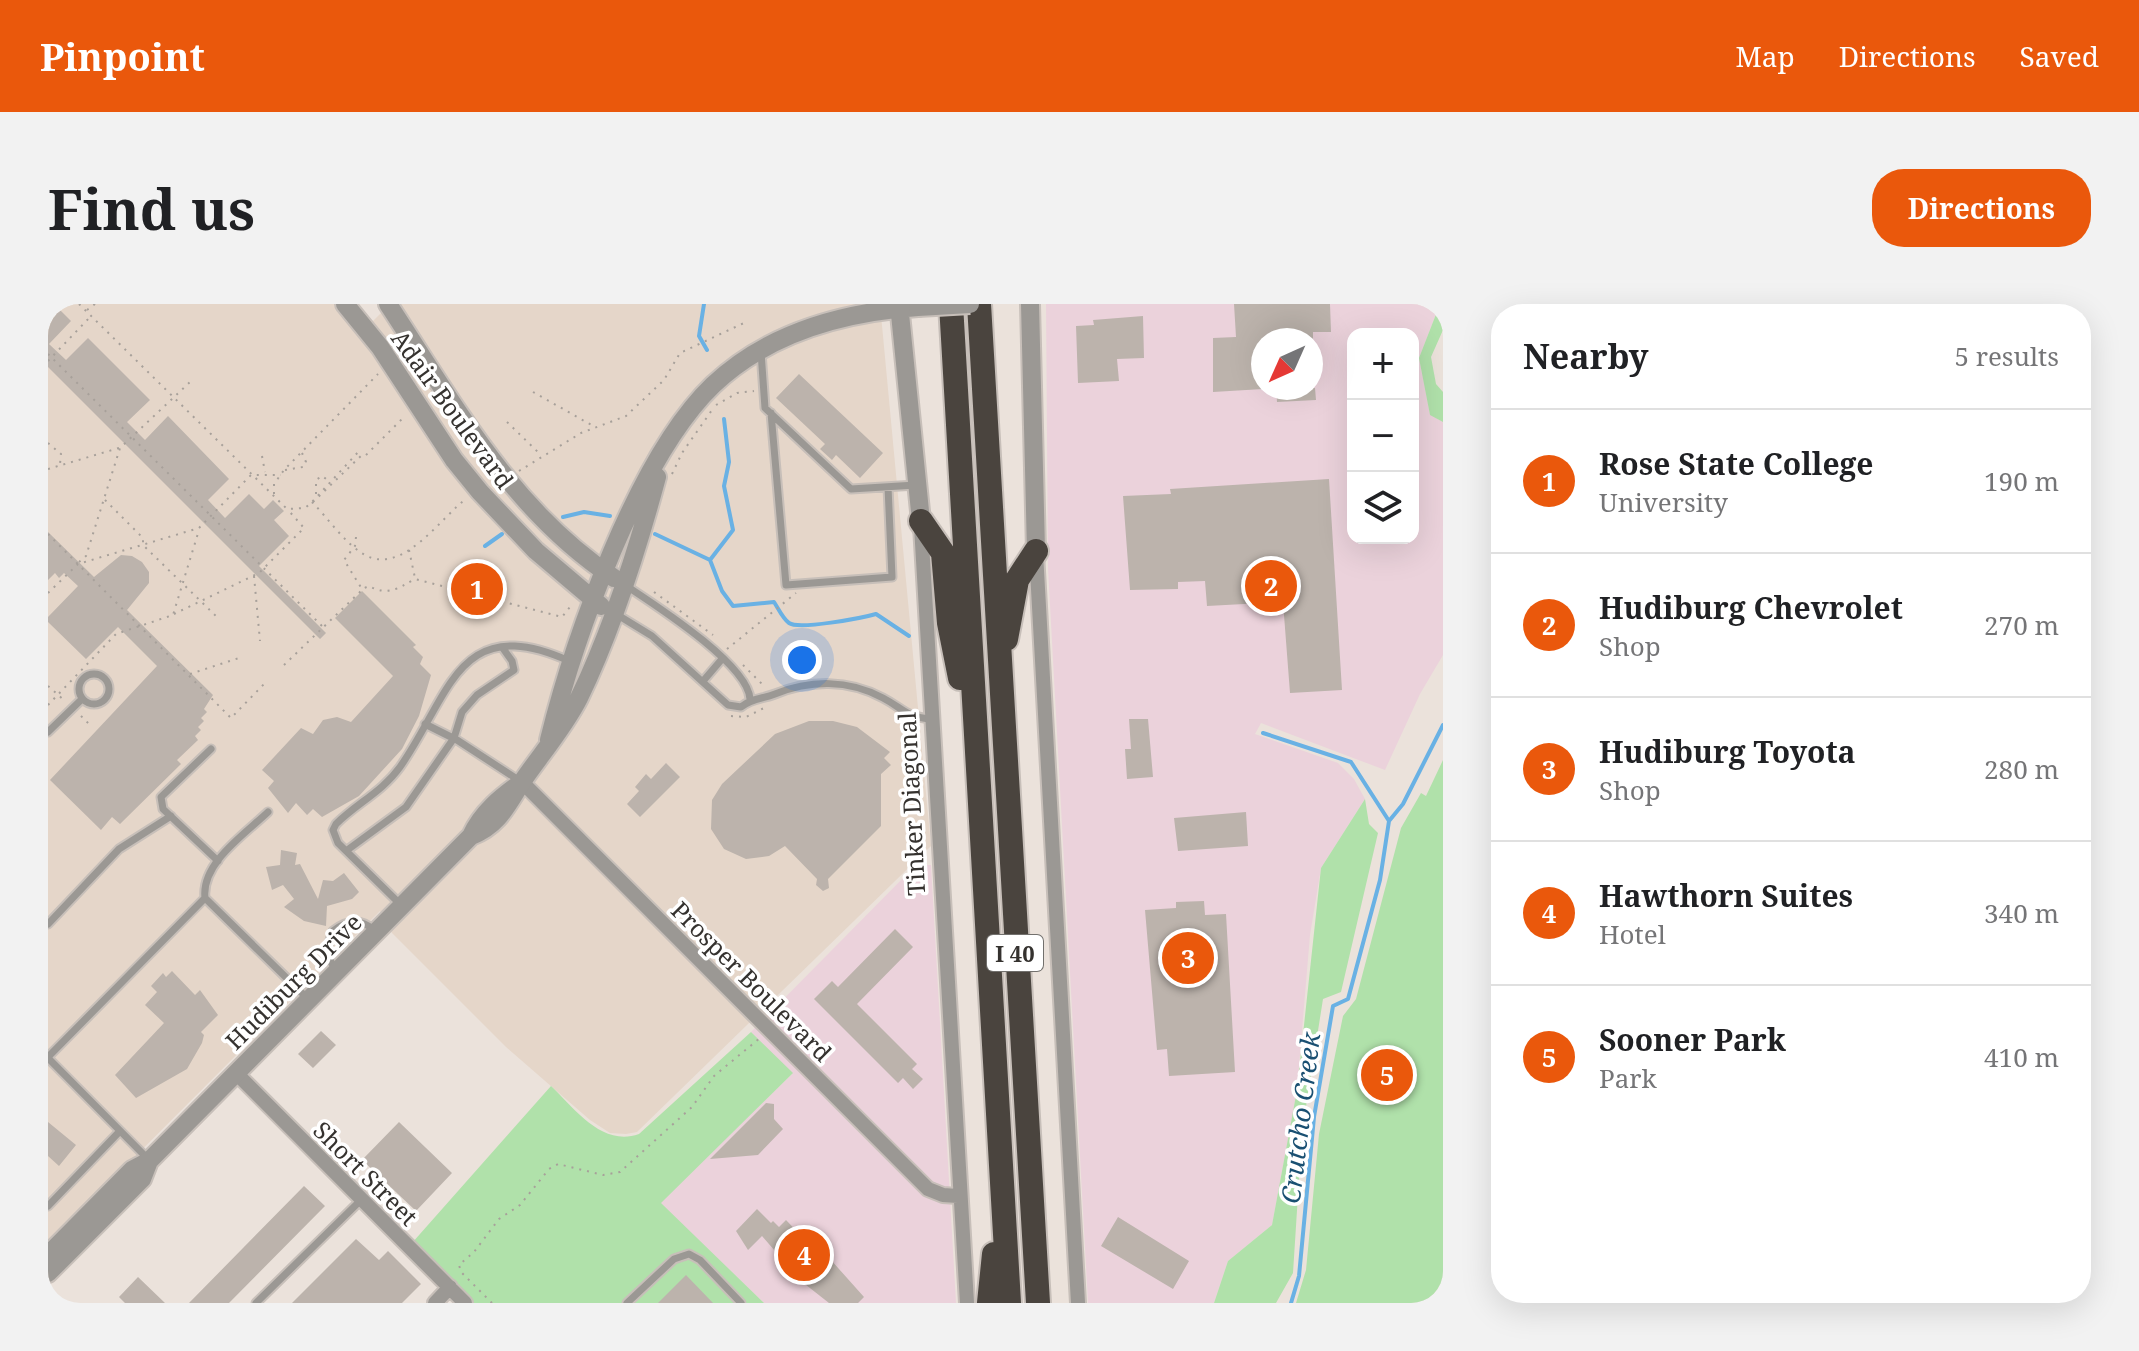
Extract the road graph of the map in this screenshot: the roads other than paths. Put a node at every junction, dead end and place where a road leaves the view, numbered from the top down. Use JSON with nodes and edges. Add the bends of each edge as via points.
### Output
{"nodes":[{"id":1,"x":345,"y":304,"type":"edge"},
{"id":2,"x":388,"y":304,"type":"edge"},
{"id":3,"x":951,"y":304,"type":"edge"},
{"id":4,"x":970,"y":304,"type":"edge"},
{"id":5,"x":979,"y":304,"type":"edge"},
{"id":6,"x":1030,"y":304,"type":"edge"},
{"id":7,"x":899,"y":306,"type":"edge"},
{"id":8,"x":847,"y":317,"type":"junction"},
{"id":9,"x":901,"y":334,"type":"junction"},
{"id":10,"x":761,"y":350,"type":"junction"},
{"id":11,"x":771,"y":413,"type":"junction"},
{"id":12,"x":664,"y":451,"type":"junction"},
{"id":13,"x":918,"y":485,"type":"junction"},
{"id":14,"x":888,"y":487,"type":"junction"},
{"id":15,"x":921,"y":521,"type":"junction"},
{"id":16,"x":1036,"y":551,"type":"junction"},
{"id":17,"x":605,"y":572,"type":"junction"},
{"id":18,"x":623,"y":584,"type":"junction"},
{"id":19,"x":592,"y":606,"type":"junction"},
{"id":20,"x":614,"y":613,"type":"junction"},
{"id":21,"x":502,"y":647,"type":"junction"},
{"id":22,"x":722,"y":659,"type":"junction"},
{"id":23,"x":572,"y":663,"type":"junction"},
{"id":24,"x":999,"y":677,"type":"junction"},
{"id":25,"x":704,"y":680,"type":"junction"},
{"id":26,"x":82,"y":699,"type":"junction"},
{"id":27,"x":750,"y":699,"type":"junction"},
{"id":28,"x":935,"y":719,"type":"junction"},
{"id":29,"x":425,"y":724,"type":"junction"},
{"id":30,"x":48,"y":732,"type":"edge"},
{"id":31,"x":454,"y":738,"type":"junction"},
{"id":32,"x":549,"y":740,"type":"junction"},
{"id":33,"x":211,"y":749,"type":"dead end"},
{"id":34,"x":977,"y":758,"type":"junction"},
{"id":35,"x":522,"y":782,"type":"junction"},
{"id":36,"x":268,"y":812,"type":"dead end"},
{"id":37,"x":171,"y":816,"type":"junction"},
{"id":38,"x":346,"y":851,"type":"junction"},
{"id":39,"x":218,"y":861,"type":"junction"},
{"id":40,"x":205,"y":898,"type":"junction"},
{"id":41,"x":402,"y":905,"type":"junction"},
{"id":42,"x":48,"y":924,"type":"edge"},
{"id":43,"x":375,"y":932,"type":"junction"},
{"id":44,"x":337,"y":971,"type":"junction"},
{"id":45,"x":309,"y":999,"type":"junction"},
{"id":46,"x":48,"y":1058,"type":"edge"},
{"id":47,"x":236,"y":1073,"type":"junction"},
{"id":48,"x":120,"y":1131,"type":"junction"},
{"id":49,"x":149,"y":1161,"type":"junction"},
{"id":50,"x":1002,"y":1184,"type":"junction"},
{"id":51,"x":958,"y":1196,"type":"junction"},
{"id":52,"x":362,"y":1199,"type":"junction"},
{"id":53,"x":48,"y":1206,"type":"edge"},
{"id":54,"x":1031,"y":1229,"type":"junction"},
{"id":55,"x":48,"y":1255,"type":"edge"},
{"id":56,"x":48,"y":1273,"type":"edge"},
{"id":57,"x":450,"y":1287,"type":"junction"},
{"id":58,"x":256,"y":1303,"type":"edge"},
{"id":59,"x":435,"y":1303,"type":"edge"},
{"id":60,"x":465,"y":1303,"type":"edge"},
{"id":61,"x":627,"y":1303,"type":"edge"},
{"id":62,"x":741,"y":1303,"type":"edge"},
{"id":63,"x":967,"y":1303,"type":"edge"},
{"id":64,"x":989,"y":1303,"type":"edge"},
{"id":65,"x":1009,"y":1303,"type":"edge"},
{"id":66,"x":1038,"y":1303,"type":"edge"},
{"id":67,"x":1055,"y":1303,"type":"edge"},
{"id":68,"x":1078,"y":1303,"type":"edge"}],
"edges":[{"from":1,"to":19,"type":"street","name":"Adair Boulevard","via":[[454,460],[491,505]]},
{"from":2,"to":17,"type":"street","name":"Adair Boulevard","via":[[490,459],[558,533]]},
{"from":3,"to":34,"type":"highway","number":"I 40"},
{"from":4,"to":7,"type":"street","name":"Hudiburg Drive","bridge":true},
{"from":5,"to":24,"type":"highway","number":"I 40"},
{"from":6,"to":16,"type":"street"},
{"from":7,"to":8,"type":"street","name":"Hudiburg Drive"},
{"from":7,"to":9,"type":"street","name":"Tinker Diagonal"},
{"from":8,"to":9,"type":"street","via":[[882,322]]},
{"from":8,"to":10,"type":"street","name":"Hudiburg Drive","via":[[788,335]]},
{"from":9,"to":13,"type":"street","name":"Tinker Diagonal"},
{"from":10,"to":11,"type":"lane","via":[[765,408]]},
{"from":10,"to":12,"type":"street","name":"Hudiburg Drive","via":[[713,385]]},
{"from":11,"to":14,"type":"lane","via":[[851,489]]},
{"from":11,"to":14,"type":"lane","via":[[786,585],[892,577]]},
{"from":12,"to":17,"type":"street","name":"Hudiburg Drive"},
{"from":12,"to":18,"type":"street","name":"Hudiburg Drive"},
{"from":13,"to":14,"type":"lane"},
{"from":13,"to":15,"type":"street","name":"Tinker Diagonal"},
{"from":15,"to":28,"type":"street","name":"Tinker Diagonal"},
{"from":15,"to":34,"type":"highway","via":[[943,553],[949,623]]},
{"from":16,"to":24,"type":"highway","via":[[1017,580]]},
{"from":16,"to":68,"type":"street"},
{"from":17,"to":18,"type":"street","name":"Adair Boulevard"},
{"from":17,"to":19,"type":"street","name":"Hudiburg Drive"},
{"from":18,"to":20,"type":"street","name":"Hudiburg Drive"},
{"from":18,"to":22,"type":"lane","name":"Adair Boulevard","via":[[680,621]]},
{"from":19,"to":20,"type":"street","name":"Adair Boulevard"},
{"from":19,"to":23,"type":"street","name":"Hudiburg Drive"},
{"from":20,"to":25,"type":"lane","name":"Adair Boulevard","via":[[652,636]]},
{"from":20,"to":32,"type":"street","name":"Hudiburg Drive","via":[[578,701]]},
{"from":21,"to":23,"type":"lane","via":[[540,648]]},
{"from":21,"to":29,"type":"lane","via":[[459,669]]},
{"from":21,"to":31,"type":"lane","via":[[514,670],[462,712]]},
{"from":22,"to":25,"type":"lane"},
{"from":22,"to":27,"type":"lane","name":"Adair Boulevard","via":[[749,687]]},
{"from":23,"to":32,"type":"street","name":"Hudiburg Drive"},
{"from":24,"to":54,"type":"highway","number":"I 40"},
{"from":25,"to":27,"type":"lane","name":"Adair Boulevard","via":[[728,705],[741,707]]},
{"from":26,"to":26,"type":"lane","via":[[79,684],[86,676],[96,673],[105,678],[110,687],[104,700],[90,704]]},
{"from":26,"to":30,"type":"lane"},
{"from":27,"to":28,"type":"lane","name":"Adair Boulevard","via":[[798,685],[842,684],[867,690],[907,716]]},
{"from":28,"to":51,"type":"street","name":"Tinker Diagonal"},
{"from":29,"to":31,"type":"lane"},
{"from":29,"to":38,"type":"lane","via":[[388,782],[336,824],[334,837]]},
{"from":31,"to":35,"type":"lane"},
{"from":31,"to":38,"type":"lane","via":[[406,807]]},
{"from":32,"to":35,"type":"street","name":"Hudiburg Drive"},
{"from":33,"to":37,"type":"lane","via":[[161,797]]},
{"from":34,"to":50,"type":"highway","number":"I 40"},
{"from":35,"to":41,"type":"street","name":"Hudiburg Drive","via":[[511,804],[487,830],[471,836]]},
{"from":35,"to":51,"type":"street","name":"Prosper Boulevard","via":[[928,1189]]},
{"from":36,"to":39,"type":"lane"},
{"from":37,"to":39,"type":"lane"},
{"from":37,"to":42,"type":"lane","via":[[119,849]]},
{"from":38,"to":41,"type":"lane"},
{"from":39,"to":40,"type":"lane","via":[[206,878]]},
{"from":40,"to":45,"type":"lane"},
{"from":40,"to":46,"type":"lane"},
{"from":41,"to":43,"type":"street","name":"Hudiburg Drive"},
{"from":43,"to":44,"type":"street","name":"Hudiburg Drive"},
{"from":43,"to":44,"type":"lane","via":[[350,921],[333,931],[326,953]]},
{"from":44,"to":45,"type":"street","name":"Hudiburg Drive"},
{"from":45,"to":47,"type":"street","name":"Hudiburg Drive"},
{"from":46,"to":48,"type":"lane"},
{"from":47,"to":49,"type":"street","name":"Hudiburg Drive"},
{"from":47,"to":52,"type":"street","name":"Short Street"},
{"from":48,"to":49,"type":"lane"},
{"from":48,"to":53,"type":"lane"},
{"from":49,"to":55,"type":"street","name":"Hudiburg Drive","via":[[132,1170]]},
{"from":49,"to":56,"type":"street","name":"Hudiburg Drive","via":[[142,1179]]},
{"from":50,"to":64,"type":"highway"},
{"from":50,"to":65,"type":"highway","number":"I 40"},
{"from":51,"to":63,"type":"street","name":"Tinker Diagonal"},
{"from":52,"to":57,"type":"street","name":"Short Street"},
{"from":52,"to":58,"type":"lane"},
{"from":54,"to":66,"type":"highway","number":"I 40"},
{"from":54,"to":67,"type":"highway"},
{"from":57,"to":59,"type":"street"},
{"from":57,"to":60,"type":"street","name":"Short Street"},
{"from":61,"to":62,"type":"lane","via":[[674,1259],[689,1254]]}]}
